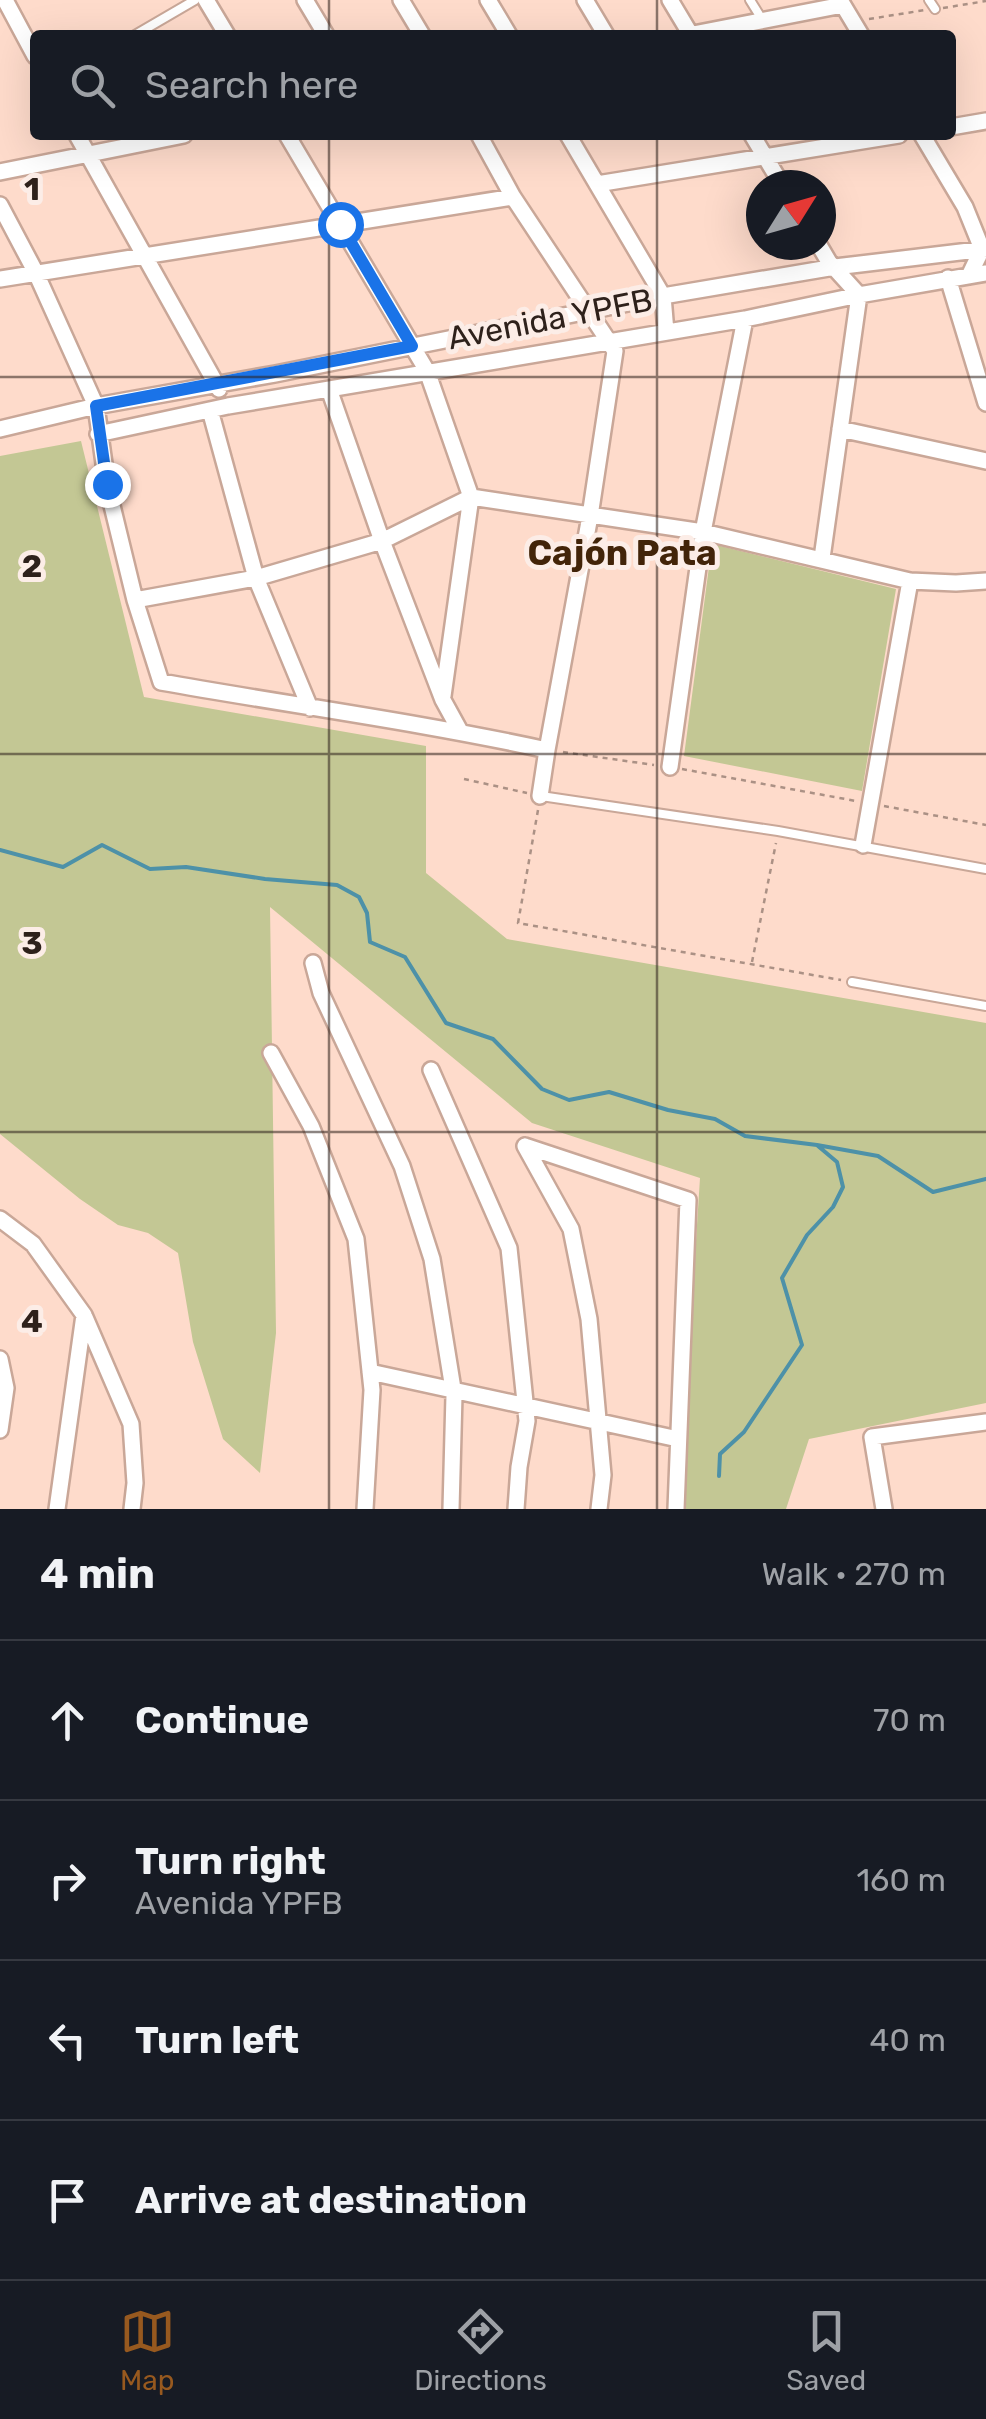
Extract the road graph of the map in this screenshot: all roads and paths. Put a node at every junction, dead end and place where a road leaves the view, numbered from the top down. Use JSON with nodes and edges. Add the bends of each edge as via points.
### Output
{"nodes":[{"id":1,"x":5,"y":0,"type":"edge"},
{"id":2,"x":195,"y":0,"type":"edge"},
{"id":3,"x":206,"y":0,"type":"edge"},
{"id":4,"x":305,"y":0,"type":"edge"},
{"id":5,"x":401,"y":0,"type":"edge"},
{"id":6,"x":488,"y":0,"type":"edge"},
{"id":7,"x":585,"y":0,"type":"edge"},
{"id":8,"x":670,"y":0,"type":"edge"},
{"id":9,"x":750,"y":0,"type":"edge"},
{"id":10,"x":986,"y":1,"type":"edge"},
{"id":11,"x":841,"y":3,"type":"edge"},
{"id":12,"x":932,"y":4,"type":"edge"},
{"id":13,"x":763,"y":21,"type":"junction"},
{"id":14,"x":857,"y":28,"type":"edge"},
{"id":15,"x":144,"y":30,"type":"edge"},
{"id":16,"x":224,"y":30,"type":"edge"},
{"id":17,"x":323,"y":30,"type":"edge"},
{"id":18,"x":419,"y":30,"type":"edge"},
{"id":19,"x":506,"y":30,"type":"edge"},
{"id":20,"x":603,"y":30,"type":"edge"},
{"id":21,"x":687,"y":30,"type":"edge"},
{"id":22,"x":716,"y":30,"type":"edge"},
{"id":23,"x":30,"y":47,"type":"edge"},
{"id":24,"x":986,"y":121,"type":"edge"},
{"id":25,"x":956,"y":126,"type":"edge"},
{"id":26,"x":80,"y":140,"type":"edge"},
{"id":27,"x":160,"y":140,"type":"edge"},
{"id":28,"x":289,"y":140,"type":"edge"},
{"id":29,"x":481,"y":140,"type":"edge"},
{"id":30,"x":571,"y":140,"type":"edge"},
{"id":31,"x":755,"y":140,"type":"edge"},
{"id":32,"x":867,"y":140,"type":"edge"},
{"id":33,"x":925,"y":140,"type":"edge"},
{"id":34,"x":88,"y":155,"type":"junction"},
{"id":35,"x":765,"y":156,"type":"junction"},
{"id":36,"x":773,"y":170,"type":"edge"},
{"id":37,"x":0,"y":172,"type":"edge"},
{"id":38,"x":597,"y":184,"type":"junction"},
{"id":39,"x":513,"y":197,"type":"junction"},
{"id":40,"x":0,"y":205,"type":"edge"},
{"id":41,"x":340,"y":224,"type":"junction"},
{"id":42,"x":984,"y":249,"type":"edge"},
{"id":43,"x":143,"y":256,"type":"junction"},
{"id":44,"x":829,"y":260,"type":"edge"},
{"id":45,"x":834,"y":267,"type":"junction"},
{"id":46,"x":36,"y":273,"type":"junction"},
{"id":47,"x":986,"y":273,"type":"edge"},
{"id":48,"x":969,"y":276,"type":"junction"},
{"id":49,"x":948,"y":278,"type":"junction"},
{"id":50,"x":0,"y":279,"type":"edge"},
{"id":51,"x":859,"y":295,"type":"junction"},
{"id":52,"x":663,"y":296,"type":"junction"},
{"id":53,"x":588,"y":312,"type":"junction"},
{"id":54,"x":745,"y":320,"type":"junction"},
{"id":55,"x":666,"y":332,"type":"junction"},
{"id":56,"x":608,"y":342,"type":"junction"},
{"id":57,"x":412,"y":346,"type":"junction"},
{"id":58,"x":427,"y":371,"type":"junction"},
{"id":59,"x":216,"y":384,"type":"junction"},
{"id":60,"x":329,"y":389,"type":"junction"},
{"id":61,"x":986,"y":402,"type":"edge"},
{"id":62,"x":96,"y":406,"type":"junction"},
{"id":63,"x":228,"y":406,"type":"junction"},
{"id":64,"x":210,"y":410,"type":"junction"},
{"id":65,"x":0,"y":429,"type":"edge"},
{"id":66,"x":840,"y":429,"type":"junction"},
{"id":67,"x":98,"y":434,"type":"junction"},
{"id":68,"x":986,"y":461,"type":"edge"},
{"id":69,"x":471,"y":497,"type":"junction"},
{"id":70,"x":590,"y":516,"type":"junction"},
{"id":71,"x":703,"y":532,"type":"junction"},
{"id":72,"x":382,"y":541,"type":"junction"},
{"id":73,"x":822,"y":558,"type":"junction"},
{"id":74,"x":256,"y":578,"type":"junction"},
{"id":75,"x":910,"y":581,"type":"junction"},
{"id":76,"x":986,"y":581,"type":"edge"},
{"id":77,"x":135,"y":600,"type":"junction"},
{"id":78,"x":442,"y":700,"type":"junction"},
{"id":79,"x":310,"y":708,"type":"junction"},
{"id":80,"x":460,"y":731,"type":"junction"},
{"id":81,"x":547,"y":750,"type":"junction"},
{"id":82,"x":670,"y":767,"type":"junction"},
{"id":83,"x":464,"y":779,"type":"dead end"},
{"id":84,"x":540,"y":796,"type":"junction"},
{"id":85,"x":870,"y":803,"type":"junction"},
{"id":86,"x":986,"y":825,"type":"edge"},
{"id":87,"x":778,"y":831,"type":"junction"},
{"id":88,"x":863,"y":845,"type":"junction"},
{"id":89,"x":986,"y":869,"type":"edge"},
{"id":90,"x":313,"y":963,"type":"dead end"},
{"id":91,"x":752,"y":964,"type":"junction"},
{"id":92,"x":852,"y":982,"type":"joint"},
{"id":93,"x":986,"y":1006,"type":"edge"},
{"id":94,"x":271,"y":1053,"type":"dead end"},
{"id":95,"x":430,"y":1070,"type":"dead end"},
{"id":96,"x":0,"y":1219,"type":"edge"},
{"id":97,"x":84,"y":1314,"type":"junction"},
{"id":98,"x":0,"y":1359,"type":"edge"},
{"id":99,"x":370,"y":1372,"type":"junction"},
{"id":100,"x":454,"y":1390,"type":"junction"},
{"id":101,"x":526,"y":1406,"type":"junction"},
{"id":102,"x":598,"y":1422,"type":"junction"},
{"id":103,"x":986,"y":1422,"type":"edge"},
{"id":104,"x":0,"y":1430,"type":"edge"},
{"id":105,"x":678,"y":1439,"type":"junction"},
{"id":106,"x":57,"y":1509,"type":"edge"},
{"id":107,"x":132,"y":1509,"type":"edge"},
{"id":108,"x":365,"y":1509,"type":"edge"},
{"id":109,"x":451,"y":1509,"type":"edge"},
{"id":110,"x":516,"y":1509,"type":"edge"},
{"id":111,"x":599,"y":1509,"type":"edge"},
{"id":112,"x":676,"y":1509,"type":"edge"},
{"id":113,"x":884,"y":1509,"type":"edge"}],
"edges":[{"from":1,"to":23,"type":"street"},
{"from":2,"to":15,"type":"lane"},
{"from":3,"to":16,"type":"street"},
{"from":4,"to":17,"type":"street"},
{"from":5,"to":18,"type":"street"},
{"from":6,"to":19,"type":"street"},
{"from":7,"to":20,"type":"street"},
{"from":8,"to":21,"type":"street"},
{"from":9,"to":13,"type":"lane"},
{"from":10,"to":12,"type":"path"},
{"from":11,"to":13,"type":"street"},
{"from":11,"to":14,"type":"street"},
{"from":12,"to":14,"type":"path"},
{"from":13,"to":22,"type":"street"},
{"from":24,"to":25,"type":"street"},
{"from":26,"to":34,"type":"street"},
{"from":27,"to":34,"type":"street"},
{"from":28,"to":41,"type":"street"},
{"from":29,"to":39,"type":"street"},
{"from":30,"to":38,"type":"street"},
{"from":31,"to":35,"type":"street"},
{"from":32,"to":35,"type":"street"},
{"from":33,"to":42,"type":"street"},
{"from":34,"to":37,"type":"street"},
{"from":34,"to":43,"type":"street"},
{"from":35,"to":36,"type":"street"},
{"from":35,"to":38,"type":"street"},
{"from":38,"to":52,"type":"street"},
{"from":39,"to":41,"type":"street"},
{"from":39,"to":53,"type":"street"},
{"from":40,"to":46,"type":"street"},
{"from":41,"to":43,"type":"street"},
{"from":41,"to":57,"type":"street"},
{"from":42,"to":45,"type":"street","name":"Avenida YPFB"},
{"from":42,"to":48,"type":"street"},
{"from":43,"to":46,"type":"street"},
{"from":43,"to":59,"type":"street"},
{"from":44,"to":45,"type":"street"},
{"from":45,"to":51,"type":"street"},
{"from":45,"to":52,"type":"street","name":"Avenida YPFB"},
{"from":46,"to":50,"type":"street"},
{"from":46,"to":62,"type":"street"},
{"from":47,"to":48,"type":"street","name":"Avenida YPFB"},
{"from":48,"to":49,"type":"street","name":"Avenida YPFB"},
{"from":49,"to":51,"type":"street","name":"Avenida YPFB"},
{"from":49,"to":61,"type":"street"},
{"from":51,"to":54,"type":"street","name":"Avenida YPFB"},
{"from":51,"to":66,"type":"street"},
{"from":52,"to":53,"type":"street","name":"Avenida YPFB"},
{"from":52,"to":55,"type":"street"},
{"from":53,"to":56,"type":"street"},
{"from":53,"to":57,"type":"street","name":"Avenida YPFB"},
{"from":54,"to":55,"type":"street","name":"Avenida YPFB"},
{"from":54,"to":71,"type":"street"},
{"from":55,"to":56,"type":"street","name":"Avenida YPFB"},
{"from":56,"to":58,"type":"street","name":"Avenida YPFB"},
{"from":56,"to":70,"type":"street","via":[[615,351]]},
{"from":57,"to":58,"type":"street"},
{"from":57,"to":59,"type":"street","name":"Avenida YPFB"},
{"from":58,"to":60,"type":"street","name":"Avenida YPFB"},
{"from":58,"to":69,"type":"street"},
{"from":59,"to":62,"type":"street","name":"Avenida YPFB"},
{"from":59,"to":63,"type":"street"},
{"from":60,"to":63,"type":"street","name":"Avenida YPFB"},
{"from":60,"to":72,"type":"street"},
{"from":62,"to":65,"type":"street","name":"Avenida YPFB"},
{"from":62,"to":67,"type":"street"},
{"from":63,"to":64,"type":"street","name":"Avenida YPFB"},
{"from":64,"to":67,"type":"street","name":"Avenida YPFB"},
{"from":64,"to":74,"type":"street"},
{"from":66,"to":68,"type":"street"},
{"from":66,"to":73,"type":"street"},
{"from":67,"to":77,"type":"street"},
{"from":69,"to":70,"type":"street"},
{"from":69,"to":72,"type":"street"},
{"from":69,"to":78,"type":"street"},
{"from":70,"to":71,"type":"street"},
{"from":70,"to":81,"type":"street"},
{"from":71,"to":73,"type":"street"},
{"from":71,"to":82,"type":"street"},
{"from":72,"to":74,"type":"street"},
{"from":72,"to":78,"type":"street"},
{"from":73,"to":75,"type":"street"},
{"from":74,"to":77,"type":"street"},
{"from":74,"to":79,"type":"street"},
{"from":75,"to":76,"type":"street"},
{"from":75,"to":85,"type":"street"},
{"from":77,"to":79,"type":"street","via":[[161,682]]},
{"from":78,"to":80,"type":"street"},
{"from":79,"to":80,"type":"street"},
{"from":80,"to":81,"type":"street"},
{"from":81,"to":82,"type":"path"},
{"from":81,"to":84,"type":"street"},
{"from":82,"to":85,"type":"path"},
{"from":83,"to":84,"type":"path"},
{"from":84,"to":87,"type":"lane"},
{"from":84,"to":91,"type":"path","via":[[518,923]]},
{"from":85,"to":86,"type":"path"},
{"from":85,"to":88,"type":"street"},
{"from":87,"to":88,"type":"lane"},
{"from":87,"to":91,"type":"path"},
{"from":88,"to":89,"type":"lane"},
{"from":90,"to":100,"type":"street","via":[[321,994],[402,1166],[432,1259]]},
{"from":91,"to":92,"type":"path"},
{"from":92,"to":93,"type":"lane"},
{"from":94,"to":99,"type":"street","via":[[311,1126],[356,1239]]},
{"from":95,"to":101,"type":"street","via":[[509,1248]]},
{"from":96,"to":97,"type":"street","via":[[33,1244]]},
{"from":97,"to":106,"type":"street"},
{"from":97,"to":107,"type":"street","via":[[131,1424]]},
{"from":98,"to":104,"type":"street","via":[[6,1388]]},
{"from":99,"to":100,"type":"street"},
{"from":99,"to":108,"type":"street"},
{"from":100,"to":101,"type":"street"},
{"from":100,"to":109,"type":"street"},
{"from":101,"to":102,"type":"street"},
{"from":101,"to":110,"type":"street"},
{"from":102,"to":105,"type":"street"},
{"from":102,"to":105,"type":"street","via":[[589,1319],[571,1228],[525,1146],[688,1200]]},
{"from":102,"to":111,"type":"street"},
{"from":103,"to":113,"type":"street","via":[[872,1437]]},
{"from":105,"to":112,"type":"street"}]}
